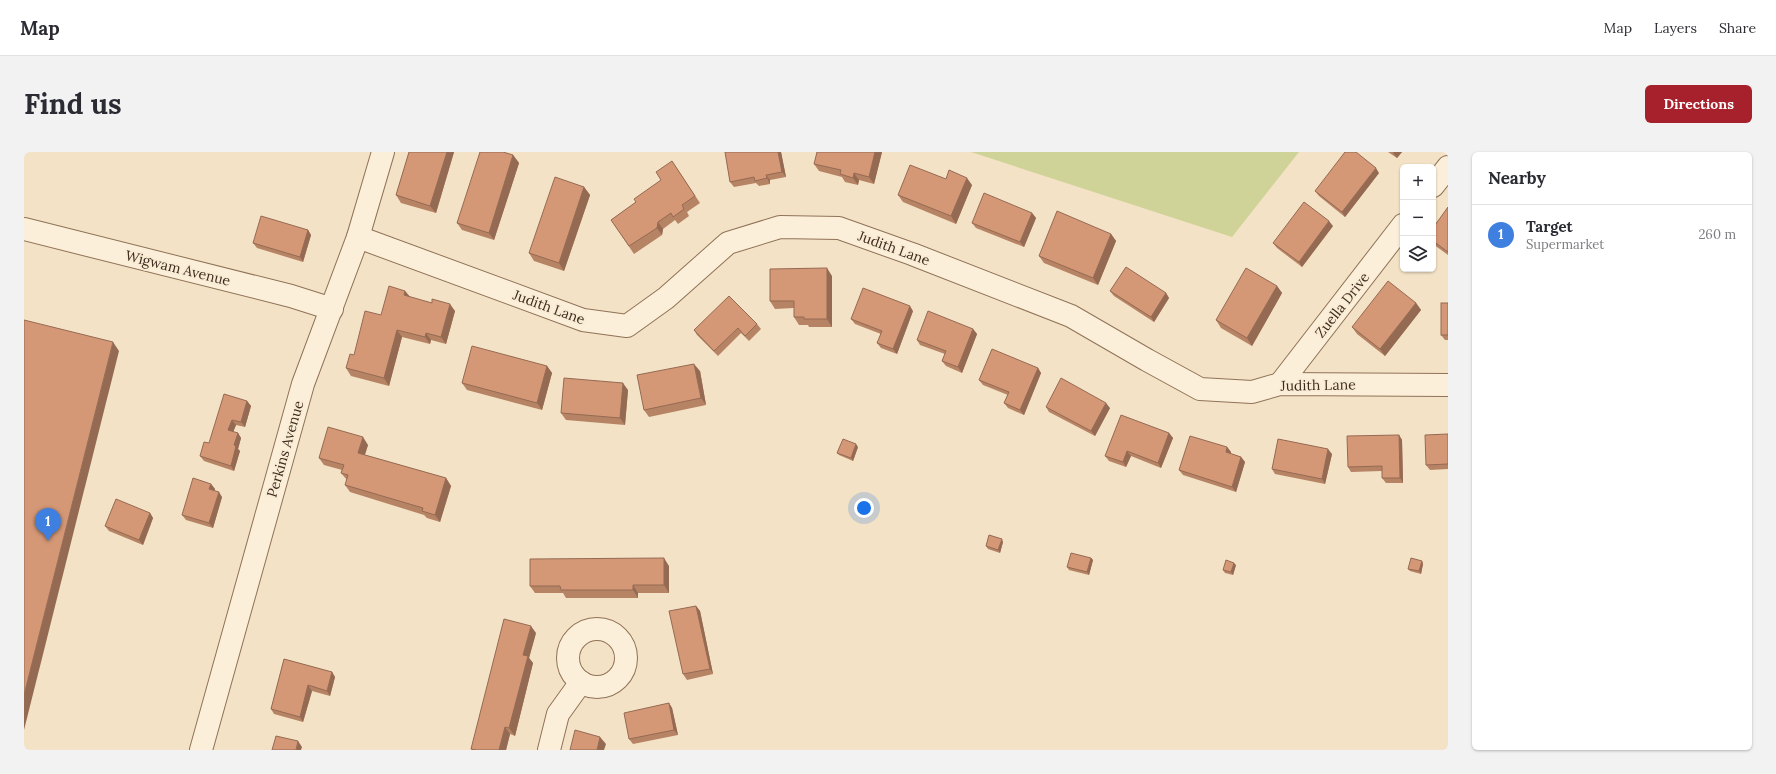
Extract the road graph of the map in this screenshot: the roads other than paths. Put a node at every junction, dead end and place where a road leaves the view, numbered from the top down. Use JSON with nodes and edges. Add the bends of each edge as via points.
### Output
{"nodes":[{"id":1,"x":383,"y":152,"type":"edge"},
{"id":2,"x":1448,"y":167,"type":"edge"},
{"id":3,"x":1436,"y":182,"type":"edge"},
{"id":4,"x":24,"y":229,"type":"edge"},
{"id":5,"x":1400,"y":229,"type":"edge"},
{"id":6,"x":358,"y":237,"type":"junction"},
{"id":7,"x":332,"y":309,"type":"junction"},
{"id":8,"x":1280,"y":384,"type":"junction"},
{"id":9,"x":1448,"y":385,"type":"edge"},
{"id":10,"x":581,"y":682,"type":"dead end"},
{"id":11,"x":201,"y":750,"type":"edge"},
{"id":12,"x":549,"y":750,"type":"edge"}],
"edges":[{"from":1,"to":6,"type":"street","name":"Perkins Avenue"},
{"from":2,"to":3,"type":"street"},
{"from":4,"to":7,"type":"street","name":"Wigwam Avenue","via":[[291,296]]},
{"from":5,"to":8,"type":"street","name":"Zuella Drive"},
{"from":6,"to":7,"type":"street","name":"Perkins Avenue"},
{"from":6,"to":8,"type":"street","name":"Judith Lane","via":[[586,321],[627,326],[666,298],[728,243],[780,227],[839,228],[1071,316],[1200,389],[1252,392]]},
{"from":7,"to":11,"type":"street","name":"Perkins Avenue","via":[[303,384]]},
{"from":8,"to":9,"type":"street","name":"Judith Lane"},
{"from":10,"to":12,"type":"street","via":[[558,714]]}]}
